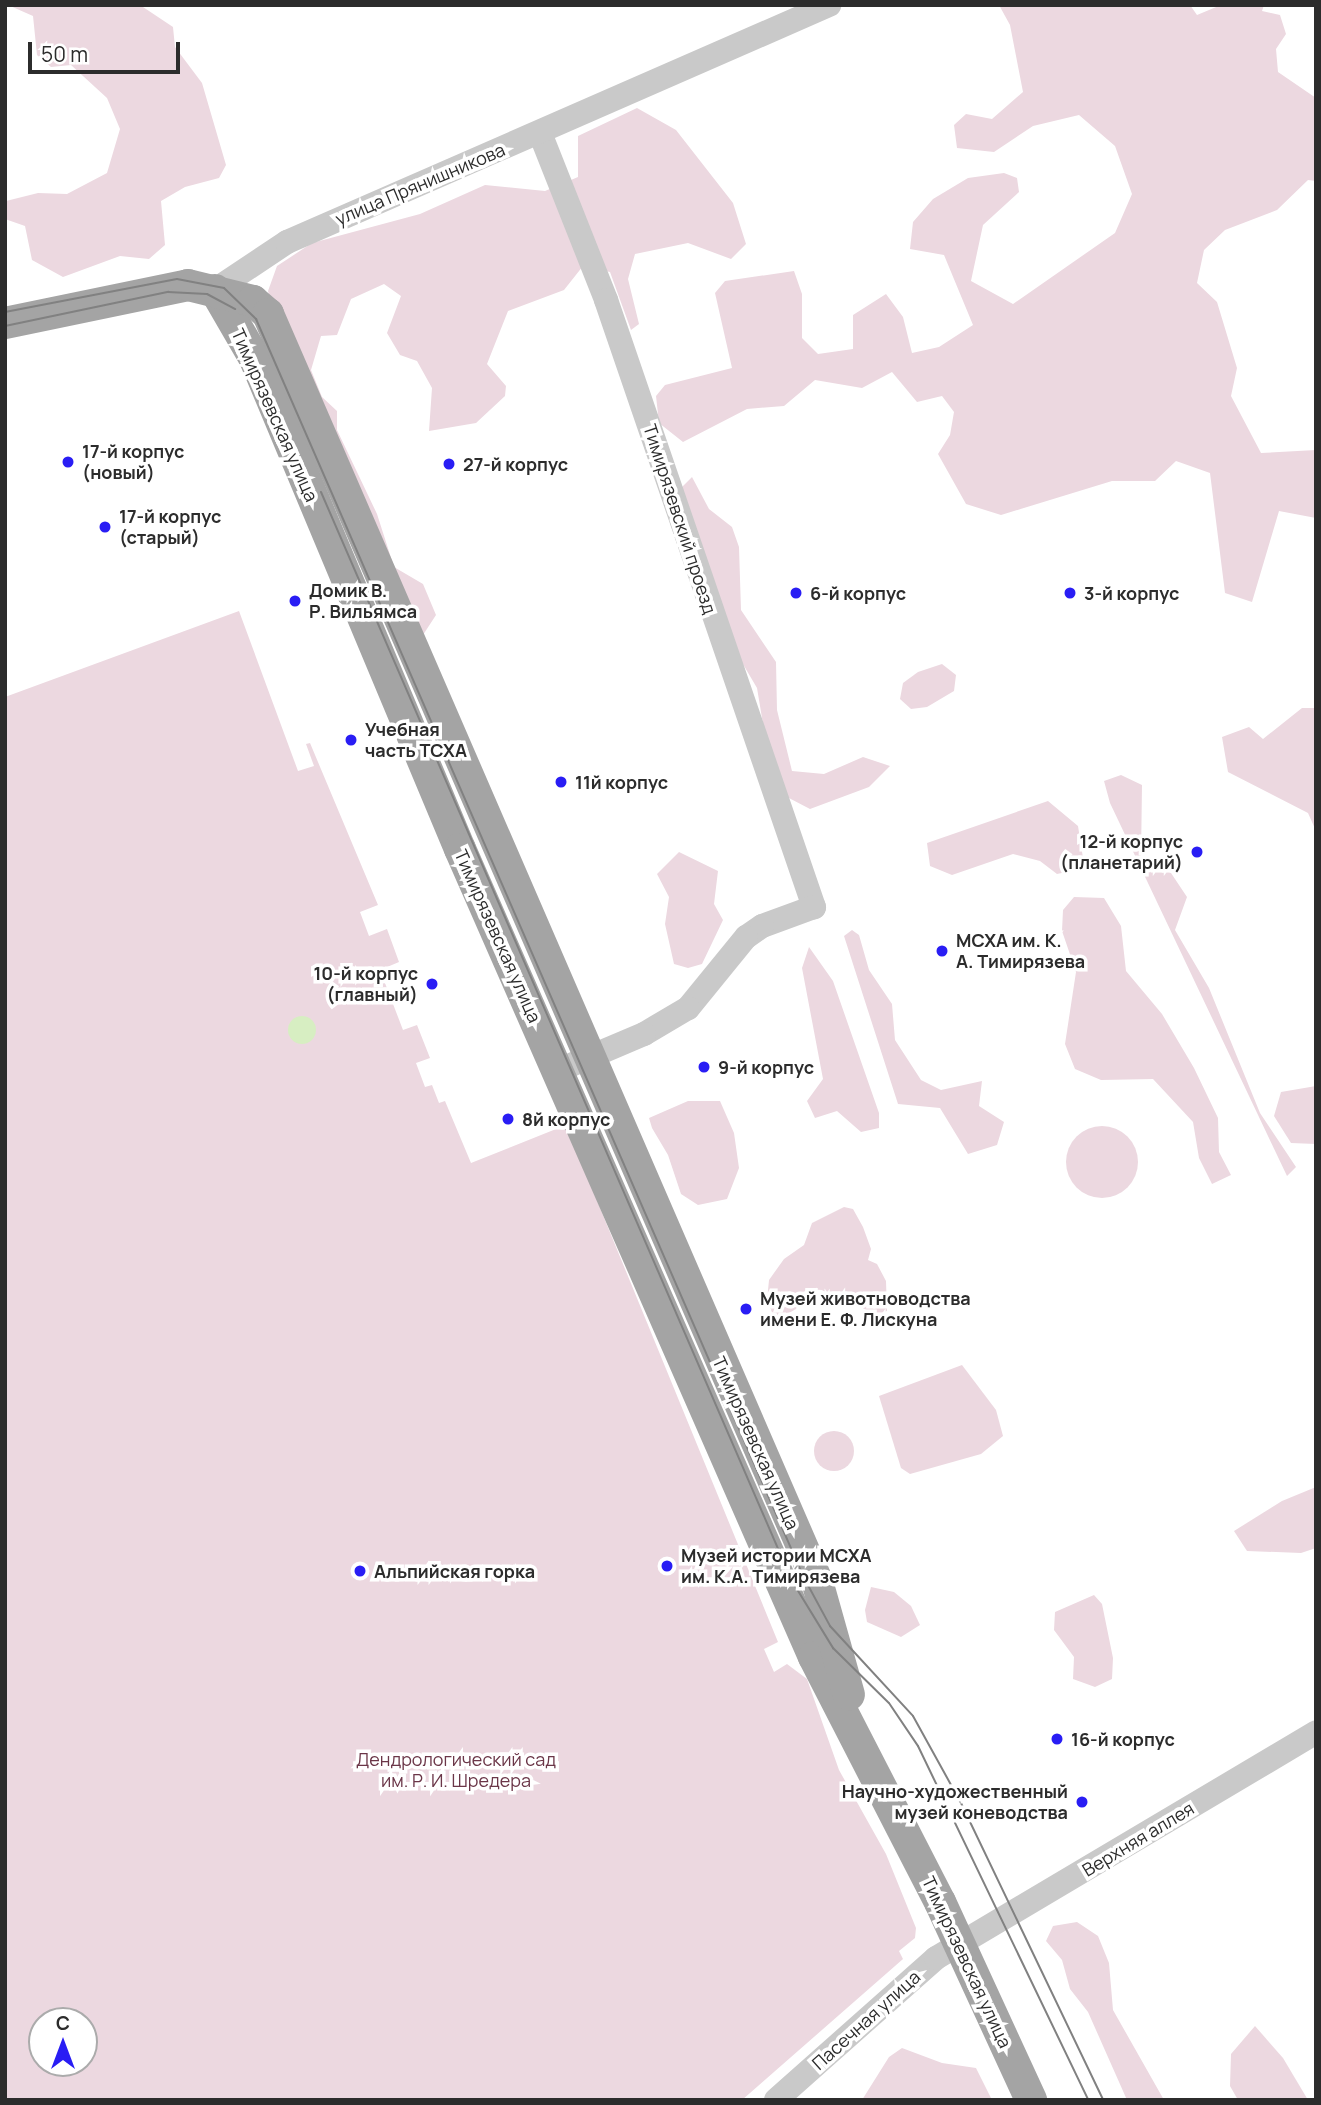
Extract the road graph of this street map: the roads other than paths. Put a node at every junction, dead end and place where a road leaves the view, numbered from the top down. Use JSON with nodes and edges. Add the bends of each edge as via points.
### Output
{"nodes":[{"id":1,"x":829,"y":5,"type":"edge"},
{"id":2,"x":540,"y":133,"type":"junction"},
{"id":3,"x":215,"y":290,"type":"junction"},
{"id":4,"x":5,"y":323,"type":"edge"},
{"id":5,"x":588,"y":1058,"type":"junction"},
{"id":6,"x":557,"y":1071,"type":"junction"},
{"id":7,"x":1316,"y":1732,"type":"edge"},
{"id":8,"x":865,"y":1750,"type":"junction"},
{"id":9,"x":958,"y":1943,"type":"junction"},
{"id":10,"x":776,"y":2100,"type":"edge"},
{"id":11,"x":1031,"y":2100,"type":"edge"}],
"edges":[{"from":1,"to":2,"type":"street","name":"улица Прянишникова"},
{"from":2,"to":3,"type":"street","name":"улица Прянишникова","via":[[287,242]]},
{"from":2,"to":5,"type":"street","name":"Тимирязевский проезд","via":[[611,312],[814,907],[762,926],[747,937],[688,1008],[644,1034]]},
{"from":3,"to":4,"type":"main road","via":[[188,285],[160,289]]},
{"from":3,"to":5,"type":"main road","name":"Тимирязевская улица","via":[[253,301],[268,314]]},
{"from":3,"to":6,"type":"main road","name":"Тимирязевская улица","via":[[255,359]]},
{"from":5,"to":6,"type":"street"},
{"from":5,"to":8,"type":"main road","name":"Тимирязевская улица","via":[[817,1581]]},
{"from":6,"to":8,"type":"main road","name":"Тимирязевская улица","via":[[814,1657]]},
{"from":7,"to":9,"type":"street","name":"Верхняя аллея"},
{"from":8,"to":9,"type":"main road","name":"Тимирязевская улица"},
{"from":9,"to":10,"type":"street","name":"Пасечная улица"},
{"from":9,"to":11,"type":"main road","name":"Тимирязевская улица"}]}
